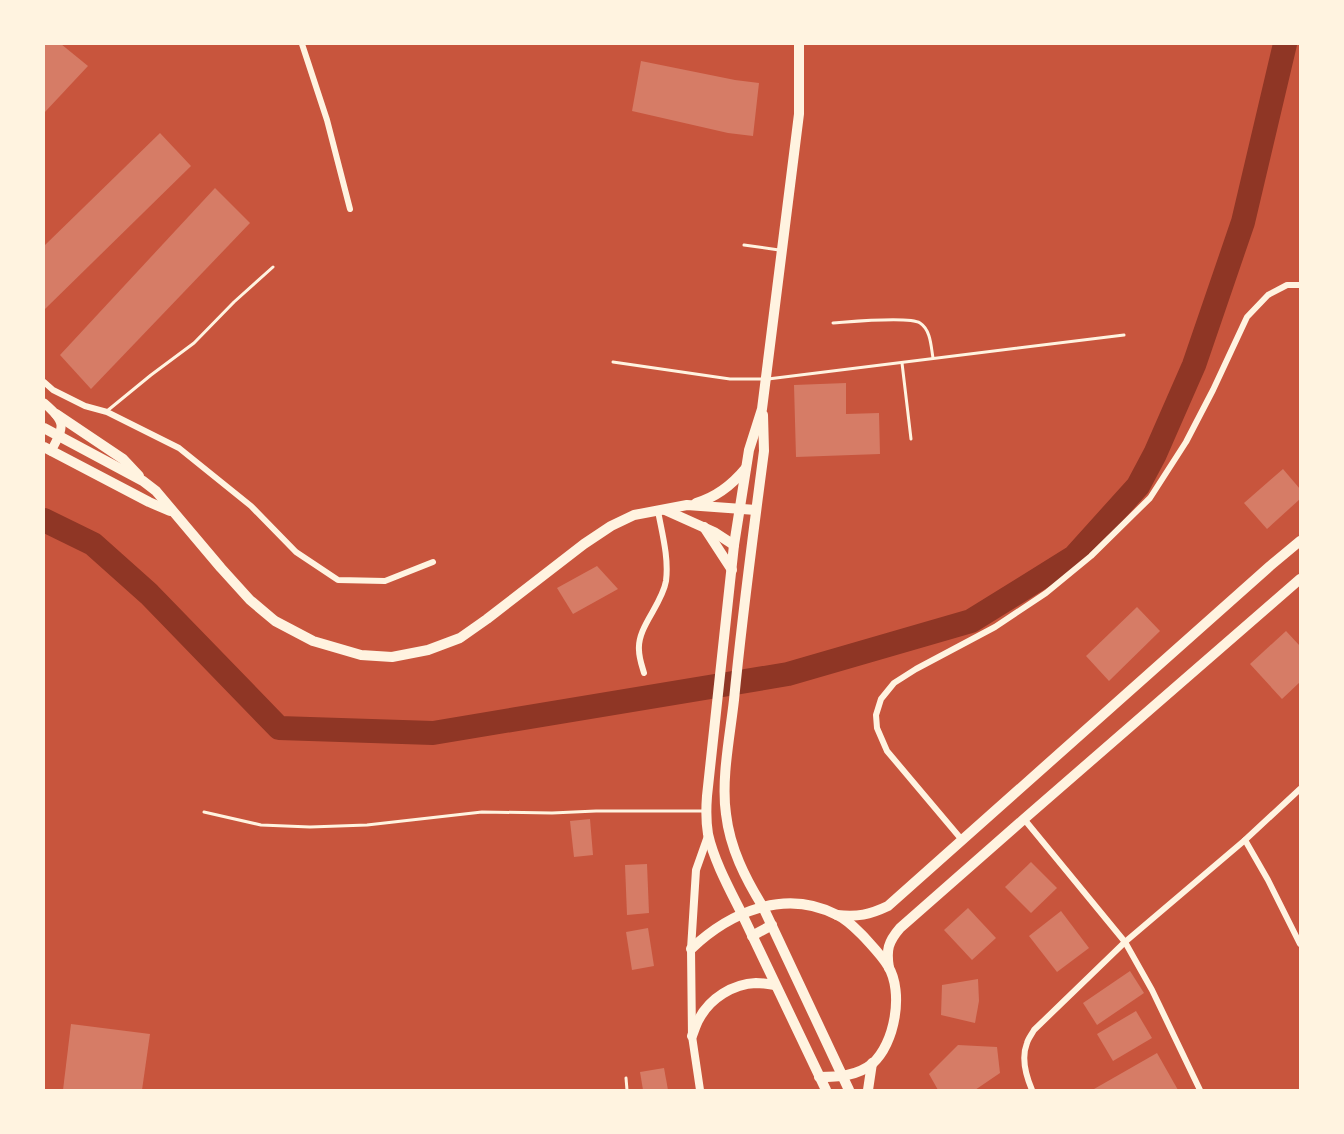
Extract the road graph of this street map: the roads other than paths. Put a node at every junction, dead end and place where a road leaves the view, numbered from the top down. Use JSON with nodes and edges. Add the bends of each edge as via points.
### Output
{"nodes":[{"id":1,"x":302,"y":44,"type":"edge"},
{"id":2,"x":799,"y":44,"type":"edge"},
{"id":3,"x":350,"y":209,"type":"dead end"},
{"id":4,"x":744,"y":245,"type":"dead end"},
{"id":5,"x":781,"y":250,"type":"junction"},
{"id":6,"x":273,"y":267,"type":"dead end"},
{"id":7,"x":1300,"y":285,"type":"edge"},
{"id":8,"x":833,"y":323,"type":"dead end"},
{"id":9,"x":1124,"y":335,"type":"dead end"},
{"id":10,"x":933,"y":358,"type":"junction"},
{"id":11,"x":613,"y":362,"type":"dead end"},
{"id":12,"x":902,"y":363,"type":"junction"},
{"id":13,"x":766,"y":379,"type":"junction"},
{"id":14,"x":44,"y":382,"type":"edge"},
{"id":15,"x":44,"y":403,"type":"edge"},
{"id":16,"x":762,"y":409,"type":"junction"},
{"id":17,"x":107,"y":412,"type":"junction"},
{"id":18,"x":56,"y":414,"type":"junction"},
{"id":19,"x":44,"y":428,"type":"edge"},
{"id":20,"x":59,"y":436,"type":"junction"},
{"id":21,"x":910,"y":439,"type":"dead end"},
{"id":22,"x":47,"y":449,"type":"edge"},
{"id":23,"x":746,"y":468,"type":"junction"},
{"id":24,"x":143,"y":481,"type":"junction"},
{"id":25,"x":687,"y":505,"type":"junction"},
{"id":26,"x":740,"y":509,"type":"junction"},
{"id":27,"x":662,"y":510,"type":"junction"},
{"id":28,"x":756,"y":510,"type":"junction"},
{"id":29,"x":174,"y":513,"type":"junction"},
{"id":30,"x":704,"y":527,"type":"junction"},
{"id":31,"x":1300,"y":541,"type":"edge"},
{"id":32,"x":734,"y":545,"type":"junction"},
{"id":33,"x":433,"y":562,"type":"dead end"},
{"id":34,"x":732,"y":570,"type":"junction"},
{"id":35,"x":1300,"y":579,"type":"edge"},
{"id":36,"x":644,"y":674,"type":"dead end"},
{"id":37,"x":736,"y":678,"type":"junction"},
{"id":38,"x":720,"y":679,"type":"junction"},
{"id":39,"x":1300,"y":789,"type":"edge"},
{"id":40,"x":706,"y":811,"type":"junction"},
{"id":41,"x":204,"y":813,"type":"dead end"},
{"id":42,"x":1024,"y":819,"type":"junction"},
{"id":43,"x":708,"y":835,"type":"junction"},
{"id":44,"x":962,"y":840,"type":"junction"},
{"id":45,"x":1245,"y":840,"type":"junction"},
{"id":46,"x":763,"y":907,"type":"junction"},
{"id":47,"x":742,"y":914,"type":"junction"},
{"id":48,"x":837,"y":915,"type":"junction"},
{"id":49,"x":1300,"y":924,"type":"edge"},
{"id":50,"x":772,"y":925,"type":"junction"},
{"id":51,"x":1293,"y":928,"type":"junction"},
{"id":52,"x":752,"y":936,"type":"junction"},
{"id":53,"x":1125,"y":942,"type":"junction"},
{"id":54,"x":1300,"y":944,"type":"edge"},
{"id":55,"x":691,"y":949,"type":"junction"},
{"id":56,"x":889,"y":968,"type":"junction"},
{"id":57,"x":775,"y":985,"type":"junction"},
{"id":58,"x":692,"y":1036,"type":"junction"},
{"id":59,"x":872,"y":1064,"type":"junction"},
{"id":60,"x":819,"y":1077,"type":"junction"},
{"id":61,"x":843,"y":1077,"type":"junction"},
{"id":62,"x":626,"y":1078,"type":"dead end"},
{"id":63,"x":627,"y":1090,"type":"edge"},
{"id":64,"x":700,"y":1090,"type":"edge"},
{"id":65,"x":826,"y":1090,"type":"edge"},
{"id":66,"x":849,"y":1090,"type":"edge"},
{"id":67,"x":868,"y":1090,"type":"edge"},
{"id":68,"x":1032,"y":1090,"type":"edge"},
{"id":69,"x":1200,"y":1090,"type":"edge"}],
"edges":[{"from":1,"to":3,"type":"street"},
{"from":2,"to":5,"type":"main road","via":[[799,114]]},
{"from":4,"to":5,"type":"lane"},
{"from":5,"to":13,"type":"main road"},
{"from":6,"to":17,"type":"lane","via":[[194,343]]},
{"from":7,"to":44,"type":"street","via":[[1287,285],[1268,295],[1247,317],[1186,442],[1150,498],[1108,540],[1046,593],[995,627],[894,683],[881,699],[877,728],[888,752]]},
{"from":8,"to":10,"type":"lane","via":[[920,323],[930,337]]},
{"from":9,"to":10,"type":"lane"},
{"from":10,"to":12,"type":"lane"},
{"from":11,"to":13,"type":"lane","via":[[730,379]]},
{"from":12,"to":13,"type":"lane"},
{"from":12,"to":21,"type":"lane"},
{"from":13,"to":16,"type":"main road"},
{"from":14,"to":17,"type":"street","via":[[85,406]]},
{"from":15,"to":18,"type":"main road"},
{"from":16,"to":23,"type":"main road"},
{"from":16,"to":28,"type":"main road","via":[[764,451]]},
{"from":17,"to":33,"type":"street","via":[[179,448],[251,506],[296,552],[338,580],[385,581]]},
{"from":18,"to":20,"type":"main road","via":[[62,424]]},
{"from":18,"to":24,"type":"main road","via":[[123,459]]},
{"from":19,"to":20,"type":"main road"},
{"from":20,"to":22,"type":"main road"},
{"from":20,"to":24,"type":"main road"},
{"from":22,"to":29,"type":"main road"},
{"from":23,"to":25,"type":"main road","via":[[721,493]]},
{"from":23,"to":26,"type":"main road"},
{"from":24,"to":29,"type":"main road"},
{"from":25,"to":26,"type":"main road"},
{"from":25,"to":27,"type":"main road"},
{"from":26,"to":28,"type":"main road"},
{"from":26,"to":32,"type":"main road"},
{"from":27,"to":29,"type":"main road","via":[[634,515],[611,526],[460,638],[392,657],[361,655],[313,641],[275,621],[250,600]]},
{"from":27,"to":30,"type":"main road"},
{"from":27,"to":36,"type":"street","via":[[666,582],[640,640]]},
{"from":28,"to":37,"type":"main road"},
{"from":30,"to":32,"type":"main road"},
{"from":30,"to":34,"type":"main road"},
{"from":31,"to":44,"type":"main road"},
{"from":32,"to":34,"type":"main road"},
{"from":34,"to":38,"type":"main road"},
{"from":35,"to":42,"type":"main road"},
{"from":37,"to":38,"type":"main road"},
{"from":37,"to":46,"type":"main road","via":[[726,812],[742,869]]},
{"from":38,"to":40,"type":"main road"},
{"from":39,"to":45,"type":"street"},
{"from":40,"to":41,"type":"lane","via":[[482,812],[310,827],[261,825]]},
{"from":40,"to":43,"type":"main road"},
{"from":42,"to":53,"type":"street"},
{"from":42,"to":56,"type":"main road","via":[[900,928],[888,946]]},
{"from":43,"to":47,"type":"main road"},
{"from":43,"to":55,"type":"street","via":[[696,870]]},
{"from":44,"to":48,"type":"main road","via":[[888,906],[872,914]]},
{"from":45,"to":51,"type":"street"},
{"from":45,"to":53,"type":"street"},
{"from":46,"to":47,"type":"main road"},
{"from":46,"to":48,"type":"main road","via":[[801,904]]},
{"from":46,"to":50,"type":"main road"},
{"from":47,"to":52,"type":"main road"},
{"from":47,"to":55,"type":"main road","via":[[714,929]]},
{"from":48,"to":56,"type":"main road","via":[[853,925]]},
{"from":49,"to":51,"type":"street"},
{"from":50,"to":52,"type":"main road"},
{"from":50,"to":61,"type":"main road"},
{"from":51,"to":54,"type":"street"},
{"from":52,"to":57,"type":"main road"},
{"from":53,"to":68,"type":"street","via":[[1034,1030],[1024,1059]]},
{"from":53,"to":69,"type":"street"},
{"from":55,"to":58,"type":"street"},
{"from":56,"to":59,"type":"main road","via":[[896,1008],[885,1047]]},
{"from":57,"to":58,"type":"main road","via":[[748,984],[723,993],[698,1019]]},
{"from":57,"to":60,"type":"main road"},
{"from":58,"to":64,"type":"street"},
{"from":59,"to":61,"type":"main road"},
{"from":59,"to":67,"type":"main road"},
{"from":60,"to":61,"type":"main road"},
{"from":60,"to":65,"type":"main road"},
{"from":61,"to":66,"type":"main road"},
{"from":62,"to":63,"type":"lane"}]}
